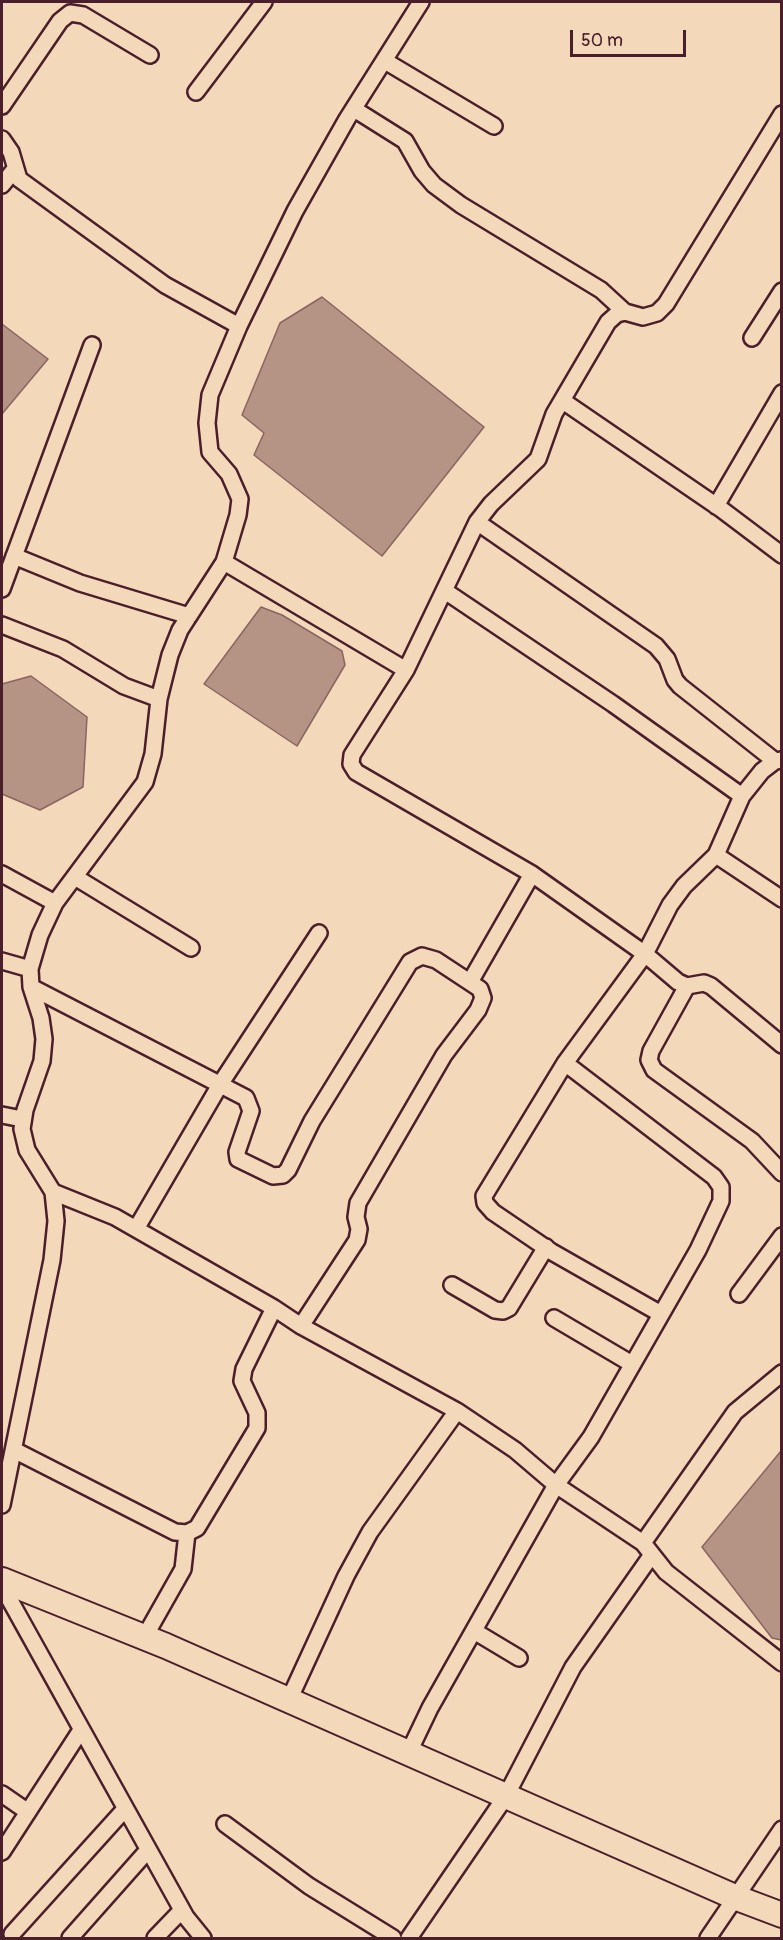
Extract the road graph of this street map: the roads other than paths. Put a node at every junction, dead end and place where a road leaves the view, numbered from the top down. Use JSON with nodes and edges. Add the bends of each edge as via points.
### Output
{"nodes":[{"id":1,"x":264,"y":2,"type":"edge"},
{"id":2,"x":420,"y":2,"type":"edge"},
{"id":3,"x":150,"y":55,"type":"dead end"},
{"id":4,"x":385,"y":62,"type":"junction"},
{"id":5,"x":196,"y":92,"type":"dead end"},
{"id":6,"x":2,"y":106,"type":"edge"},
{"id":7,"x":354,"y":109,"type":"junction"},
{"id":8,"x":782,"y":114,"type":"edge"},
{"id":9,"x":494,"y":126,"type":"dead end"},
{"id":10,"x":2,"y":139,"type":"edge"},
{"id":11,"x":14,"y":170,"type":"junction"},
{"id":12,"x":2,"y":185,"type":"edge"},
{"id":13,"x":782,"y":291,"type":"edge"},
{"id":14,"x":625,"y":312,"type":"junction"},
{"id":15,"x":239,"y":326,"type":"junction"},
{"id":16,"x":752,"y":338,"type":"dead end"},
{"id":17,"x":92,"y":345,"type":"dead end"},
{"id":18,"x":782,"y":393,"type":"edge"},
{"id":19,"x":563,"y":400,"type":"junction"},
{"id":20,"x":716,"y":506,"type":"junction"},
{"id":21,"x":477,"y":522,"type":"junction"},
{"id":22,"x":782,"y":555,"type":"edge"},
{"id":23,"x":14,"y":556,"type":"junction"},
{"id":24,"x":224,"y":562,"type":"junction"},
{"id":25,"x":2,"y":589,"type":"edge"},
{"id":26,"x":445,"y":591,"type":"junction"},
{"id":27,"x":189,"y":616,"type":"junction"},
{"id":28,"x":2,"y":626,"type":"edge"},
{"id":29,"x":406,"y":670,"type":"junction"},
{"id":30,"x":159,"y":699,"type":"junction"},
{"id":31,"x":778,"y":760,"type":"edge"},
{"id":32,"x":742,"y":796,"type":"junction"},
{"id":33,"x":716,"y":855,"type":"junction"},
{"id":34,"x":2,"y":874,"type":"edge"},
{"id":35,"x":532,"y":874,"type":"junction"},
{"id":36,"x":75,"y":877,"type":"junction"},
{"id":37,"x":782,"y":899,"type":"edge"},
{"id":38,"x":55,"y":903,"type":"junction"},
{"id":39,"x":319,"y":933,"type":"dead end"},
{"id":40,"x":191,"y":948,"type":"dead end"},
{"id":41,"x":645,"y":954,"type":"junction"},
{"id":42,"x":2,"y":961,"type":"edge"},
{"id":43,"x":30,"y":969,"type":"junction"},
{"id":44,"x":470,"y":981,"type":"junction"},
{"id":45,"x":687,"y":986,"type":"junction"},
{"id":46,"x":31,"y":987,"type":"junction"},
{"id":47,"x":782,"y":1045,"type":"edge"},
{"id":48,"x":565,"y":1063,"type":"junction"},
{"id":49,"x":221,"y":1083,"type":"junction"},
{"id":50,"x":2,"y":1115,"type":"edge"},
{"id":51,"x":22,"y":1119,"type":"junction"},
{"id":52,"x":782,"y":1173,"type":"edge"},
{"id":53,"x":53,"y":1192,"type":"junction"},
{"id":54,"x":136,"y":1229,"type":"junction"},
{"id":55,"x":782,"y":1236,"type":"edge"},
{"id":56,"x":546,"y":1247,"type":"junction"},
{"id":57,"x":452,"y":1285,"type":"dead end"},
{"id":58,"x":739,"y":1294,"type":"dead end"},
{"id":59,"x":274,"y":1308,"type":"junction"},
{"id":60,"x":661,"y":1314,"type":"junction"},
{"id":61,"x":554,"y":1318,"type":"dead end"},
{"id":62,"x":301,"y":1326,"type":"junction"},
{"id":63,"x":632,"y":1364,"type":"junction"},
{"id":64,"x":782,"y":1373,"type":"edge"},
{"id":65,"x":457,"y":1411,"type":"junction"},
{"id":66,"x":14,"y":1450,"type":"junction"},
{"id":67,"x":556,"y":1485,"type":"junction"},
{"id":68,"x":2,"y":1504,"type":"edge"},
{"id":69,"x":187,"y":1533,"type":"junction"},
{"id":70,"x":647,"y":1549,"type":"junction"},
{"id":71,"x":2,"y":1580,"type":"edge"},
{"id":72,"x":2,"y":1586,"type":"edge"},
{"id":73,"x":10,"y":1603,"type":"junction"},
{"id":74,"x":2,"y":1616,"type":"edge"},
{"id":75,"x":474,"y":1631,"type":"junction"},
{"id":76,"x":144,"y":1638,"type":"junction"},
{"id":77,"x":519,"y":1658,"type":"dead end"},
{"id":78,"x":782,"y":1664,"type":"edge"},
{"id":79,"x":288,"y":1702,"type":"junction"},
{"id":80,"x":81,"y":1730,"type":"junction"},
{"id":81,"x":408,"y":1755,"type":"junction"},
{"id":82,"x":2,"y":1794,"type":"edge"},
{"id":83,"x":506,"y":1796,"type":"junction"},
{"id":84,"x":125,"y":1809,"type":"junction"},
{"id":85,"x":28,"y":1812,"type":"junction"},
{"id":86,"x":225,"y":1824,"type":"dead end"},
{"id":87,"x":782,"y":1829,"type":"edge"},
{"id":88,"x":148,"y":1850,"type":"junction"},
{"id":89,"x":2,"y":1852,"type":"edge"},
{"id":90,"x":737,"y":1898,"type":"junction"},
{"id":91,"x":182,"y":1910,"type":"junction"},
{"id":92,"x":782,"y":1915,"type":"edge"},
{"id":93,"x":12,"y":1934,"type":"dead end"},
{"id":94,"x":70,"y":1938,"type":"edge"},
{"id":95,"x":155,"y":1938,"type":"edge"},
{"id":96,"x":203,"y":1938,"type":"edge"},
{"id":97,"x":393,"y":1938,"type":"edge"},
{"id":98,"x":409,"y":1938,"type":"edge"},
{"id":99,"x":708,"y":1938,"type":"edge"}],
"edges":[{"from":1,"to":5,"type":"street"},
{"from":2,"to":4,"type":"street"},
{"from":3,"to":6,"type":"street","via":[[83,15],[69,13]]},
{"from":4,"to":7,"type":"street"},
{"from":4,"to":9,"type":"street"},
{"from":7,"to":14,"type":"street","via":[[405,141],[428,178],[461,205],[601,290]]},
{"from":7,"to":15,"type":"street","via":[[295,211]]},
{"from":8,"to":14,"type":"street","via":[[666,304],[657,313],[643,317]]},
{"from":10,"to":11,"type":"street","via":[[11,152]]},
{"from":11,"to":12,"type":"street"},
{"from":11,"to":15,"type":"street","via":[[19,179],[165,285]]},
{"from":13,"to":16,"type":"street"},
{"from":14,"to":19,"type":"street","via":[[608,322]]},
{"from":15,"to":24,"type":"street","via":[[210,395],[207,423],[210,452],[229,474],[240,499]]},
{"from":17,"to":23,"type":"street"},
{"from":18,"to":20,"type":"street"},
{"from":19,"to":20,"type":"street"},
{"from":19,"to":21,"type":"street","via":[[538,459]]},
{"from":20,"to":22,"type":"street"},
{"from":21,"to":26,"type":"street"},
{"from":21,"to":31,"type":"street","via":[[656,646],[680,686]]},
{"from":23,"to":25,"type":"street"},
{"from":23,"to":27,"type":"street","via":[[80,583]]},
{"from":24,"to":27,"type":"street"},
{"from":24,"to":29,"type":"street"},
{"from":26,"to":29,"type":"street"},
{"from":26,"to":32,"type":"street"},
{"from":27,"to":30,"type":"street","via":[[170,655]]},
{"from":28,"to":30,"type":"street","via":[[63,649],[124,686]]},
{"from":29,"to":35,"type":"street","via":[[352,755],[351,764],[356,772]]},
{"from":30,"to":36,"type":"street","via":[[153,754],[145,782]]},
{"from":31,"to":32,"type":"street","via":[[762,771]]},
{"from":32,"to":33,"type":"street"},
{"from":33,"to":37,"type":"street"},
{"from":33,"to":41,"type":"street","via":[[670,904]]},
{"from":34,"to":38,"type":"street"},
{"from":35,"to":41,"type":"street"},
{"from":35,"to":44,"type":"street"},
{"from":36,"to":38,"type":"street"},
{"from":36,"to":40,"type":"street"},
{"from":38,"to":43,"type":"street"},
{"from":39,"to":49,"type":"street"},
{"from":41,"to":45,"type":"street"},
{"from":41,"to":48,"type":"street"},
{"from":42,"to":43,"type":"street"},
{"from":43,"to":46,"type":"street"},
{"from":44,"to":49,"type":"street","via":[[436,960],[422,956],[410,962],[284,1175],[273,1176],[238,1159],[250,1103]]},
{"from":44,"to":62,"type":"street","via":[[480,989],[483,998],[478,1010],[444,1055],[358,1203],[357,1240]]},
{"from":45,"to":47,"type":"street","via":[[704,983],[711,987]]},
{"from":45,"to":52,"type":"street","via":[[651,1051],[649,1060],[654,1070],[752,1141]]},
{"from":46,"to":49,"type":"street"},
{"from":46,"to":51,"type":"street","via":[[44,1039],[42,1061]]},
{"from":48,"to":56,"type":"street","via":[[484,1196],[484,1203],[493,1212]]},
{"from":48,"to":60,"type":"street","via":[[714,1177],[721,1187],[721,1201],[707,1231]]},
{"from":49,"to":54,"type":"street"},
{"from":50,"to":51,"type":"street"},
{"from":51,"to":53,"type":"street","via":[[27,1150]]},
{"from":53,"to":54,"type":"street"},
{"from":53,"to":66,"type":"street","via":[[56,1221],[52,1260]]},
{"from":54,"to":59,"type":"street"},
{"from":55,"to":58,"type":"street"},
{"from":56,"to":57,"type":"street","via":[[509,1308],[503,1311]]},
{"from":56,"to":60,"type":"street"},
{"from":59,"to":62,"type":"street"},
{"from":59,"to":69,"type":"street","via":[[242,1381],[256,1413],[257,1428],[197,1528]]},
{"from":60,"to":63,"type":"street"},
{"from":61,"to":63,"type":"street"},
{"from":62,"to":65,"type":"street"},
{"from":63,"to":67,"type":"street","via":[[591,1437]]},
{"from":64,"to":70,"type":"street","via":[[735,1412]]},
{"from":65,"to":67,"type":"street","via":[[515,1450]]},
{"from":65,"to":79,"type":"street","via":[[370,1532]]},
{"from":66,"to":68,"type":"street"},
{"from":66,"to":69,"type":"street","via":[[176,1532]]},
{"from":67,"to":70,"type":"street"},
{"from":67,"to":75,"type":"street"},
{"from":69,"to":76,"type":"street","via":[[183,1569]]},
{"from":70,"to":78,"type":"street","via":[[666,1572]]},
{"from":70,"to":83,"type":"street","via":[[573,1667]]},
{"from":71,"to":76,"type":"main road"},
{"from":72,"to":73,"type":"street"},
{"from":73,"to":74,"type":"street"},
{"from":73,"to":80,"type":"street"},
{"from":75,"to":77,"type":"street"},
{"from":75,"to":81,"type":"street"},
{"from":76,"to":79,"type":"main road"},
{"from":79,"to":81,"type":"main road"},
{"from":80,"to":84,"type":"street"},
{"from":80,"to":85,"type":"street"},
{"from":81,"to":83,"type":"main road"},
{"from":82,"to":85,"type":"street"},
{"from":83,"to":90,"type":"main road"},
{"from":83,"to":98,"type":"street"},
{"from":84,"to":88,"type":"street"},
{"from":84,"to":93,"type":"street"},
{"from":85,"to":89,"type":"street"},
{"from":86,"to":97,"type":"street","via":[[309,1886]]},
{"from":87,"to":90,"type":"street"},
{"from":88,"to":91,"type":"street"},
{"from":88,"to":94,"type":"street"},
{"from":90,"to":92,"type":"main road"},
{"from":90,"to":99,"type":"street"},
{"from":91,"to":95,"type":"street"},
{"from":91,"to":96,"type":"street"}]}
